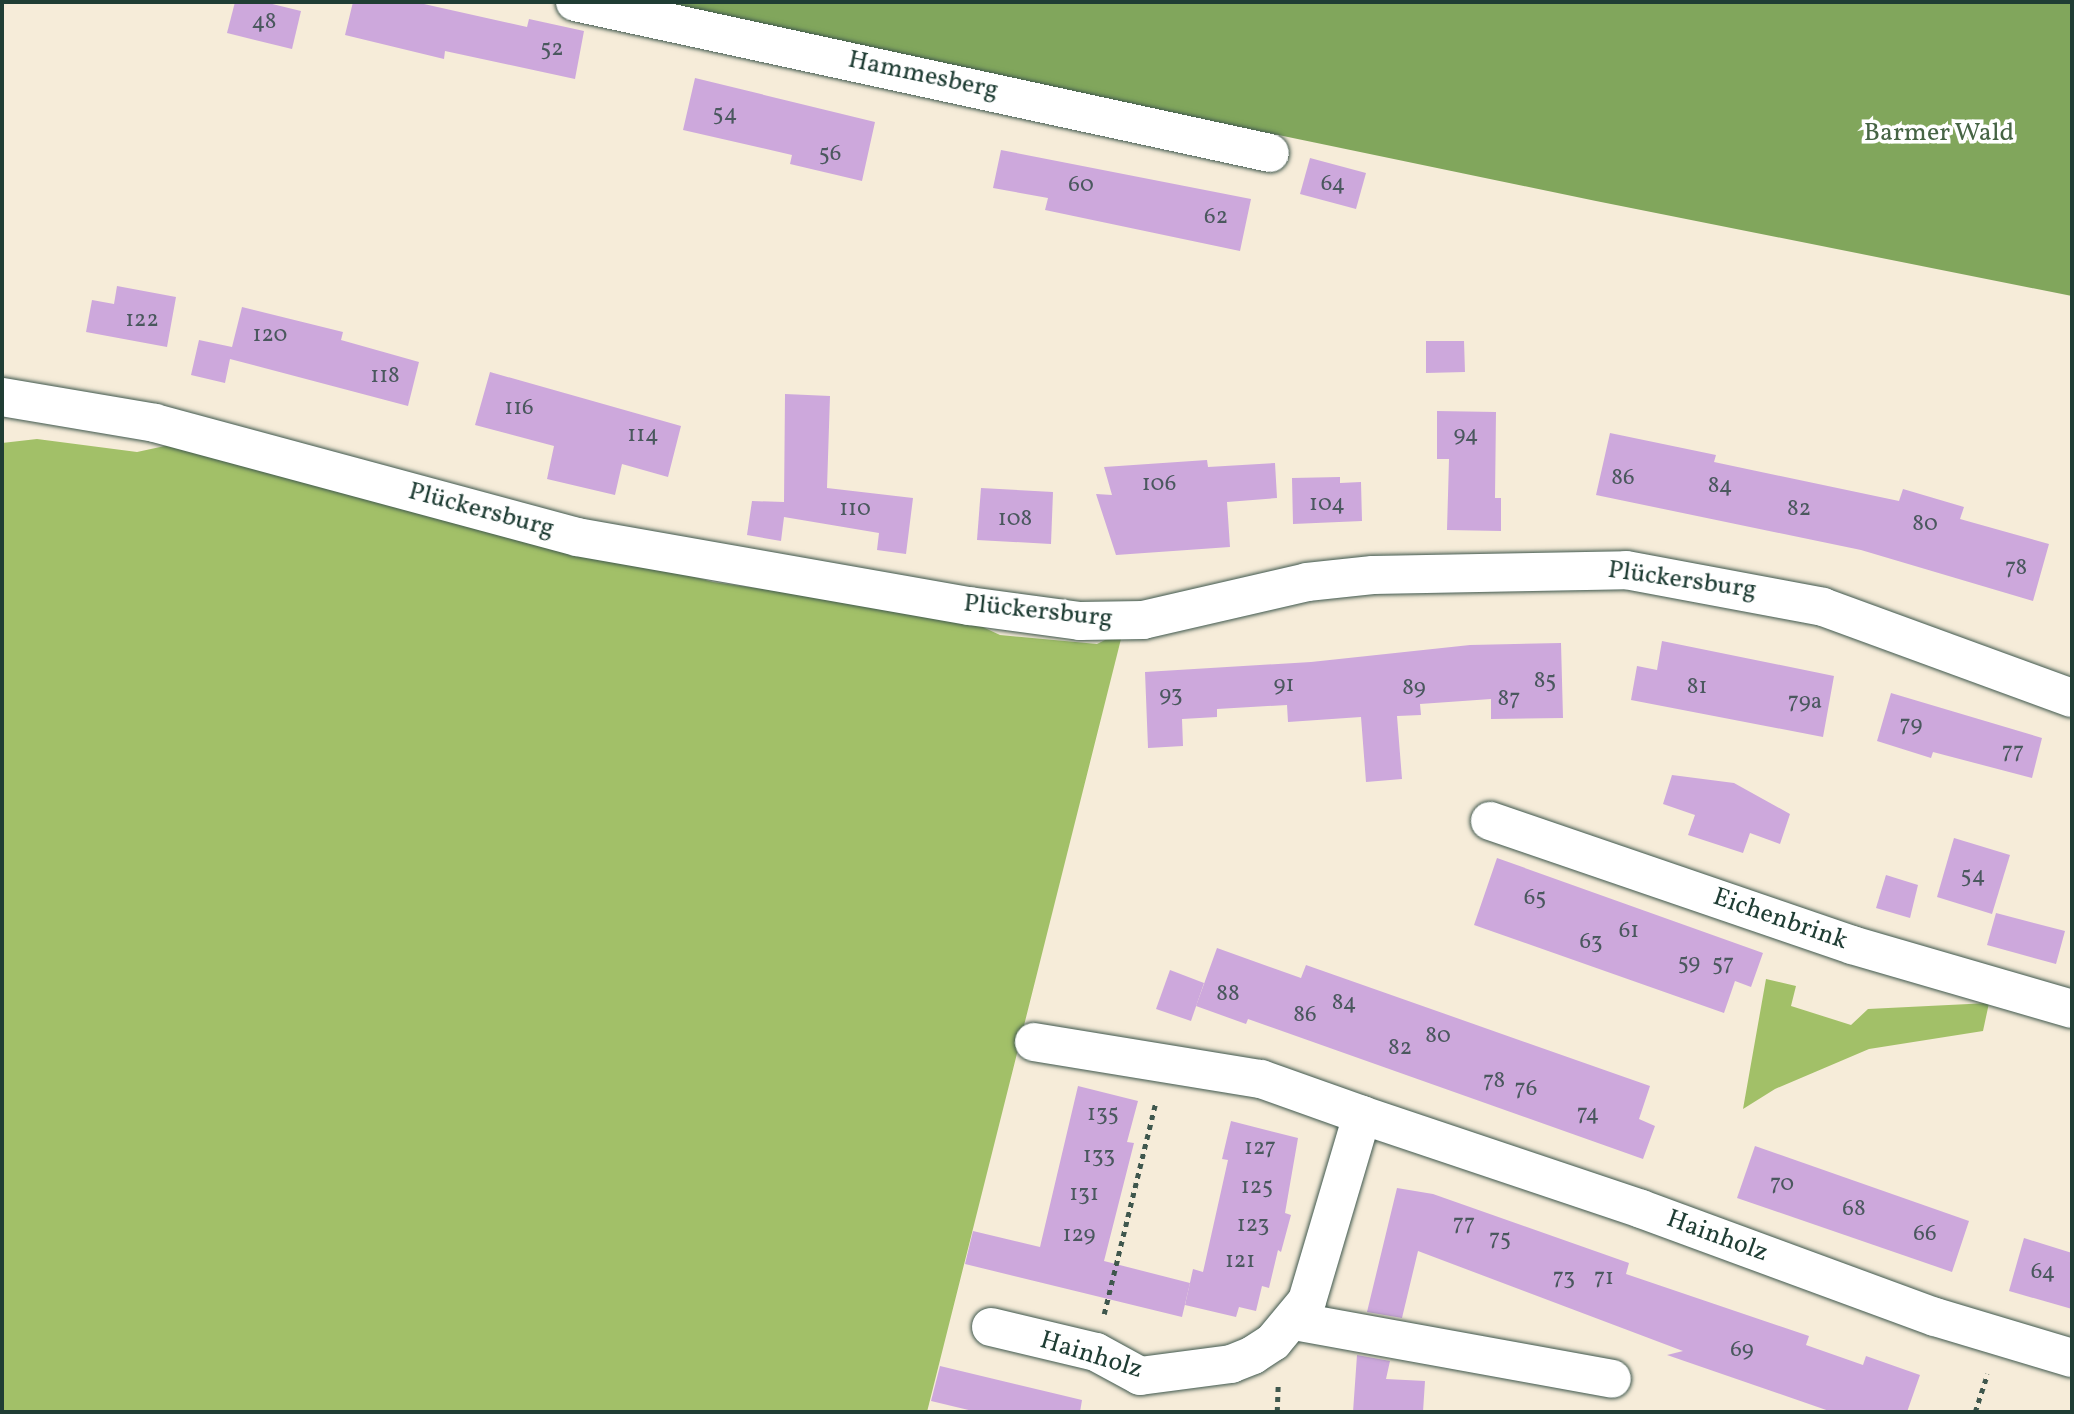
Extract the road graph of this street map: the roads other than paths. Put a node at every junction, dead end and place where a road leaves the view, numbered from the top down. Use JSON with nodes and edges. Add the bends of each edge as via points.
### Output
{"nodes":[{"id":1,"x":575,"y":2,"type":"edge"},
{"id":2,"x":1270,"y":153,"type":"dead end"},
{"id":3,"x":2,"y":397,"type":"edge"},
{"id":4,"x":2072,"y":698,"type":"edge"},
{"id":5,"x":1490,"y":821,"type":"dead end"},
{"id":6,"x":2072,"y":1009,"type":"edge"},
{"id":7,"x":1034,"y":1042,"type":"dead end"},
{"id":8,"x":1362,"y":1115,"type":"junction"},
{"id":9,"x":1294,"y":1321,"type":"junction"},
{"id":10,"x":992,"y":1327,"type":"dead end"},
{"id":11,"x":2072,"y":1358,"type":"edge"},
{"id":12,"x":1612,"y":1379,"type":"dead end"}],
"edges":[{"from":1,"to":2,"type":"street","name":"Hammesberg"},
{"from":3,"to":4,"type":"street","name":"Plückersburg","via":[[155,423],[577,537],[970,606],[1080,621],[1143,620],[1320,580],[1626,569],[1823,607]]},
{"from":5,"to":6,"type":"street","name":"Eichenbrink","via":[[1852,945]]},
{"from":7,"to":8,"type":"street","name":"Hainholz","via":[[1261,1079]]},
{"from":8,"to":9,"type":"street","name":"Hainholz","via":[[1307,1301]]},
{"from":8,"to":11,"type":"street","name":"Hainholz","via":[[1642,1209],[1935,1317]]},
{"from":9,"to":10,"type":"street","name":"Hainholz","via":[[1269,1346],[1231,1364],[1140,1376],[1096,1352]]},
{"from":9,"to":12,"type":"street"}]}
